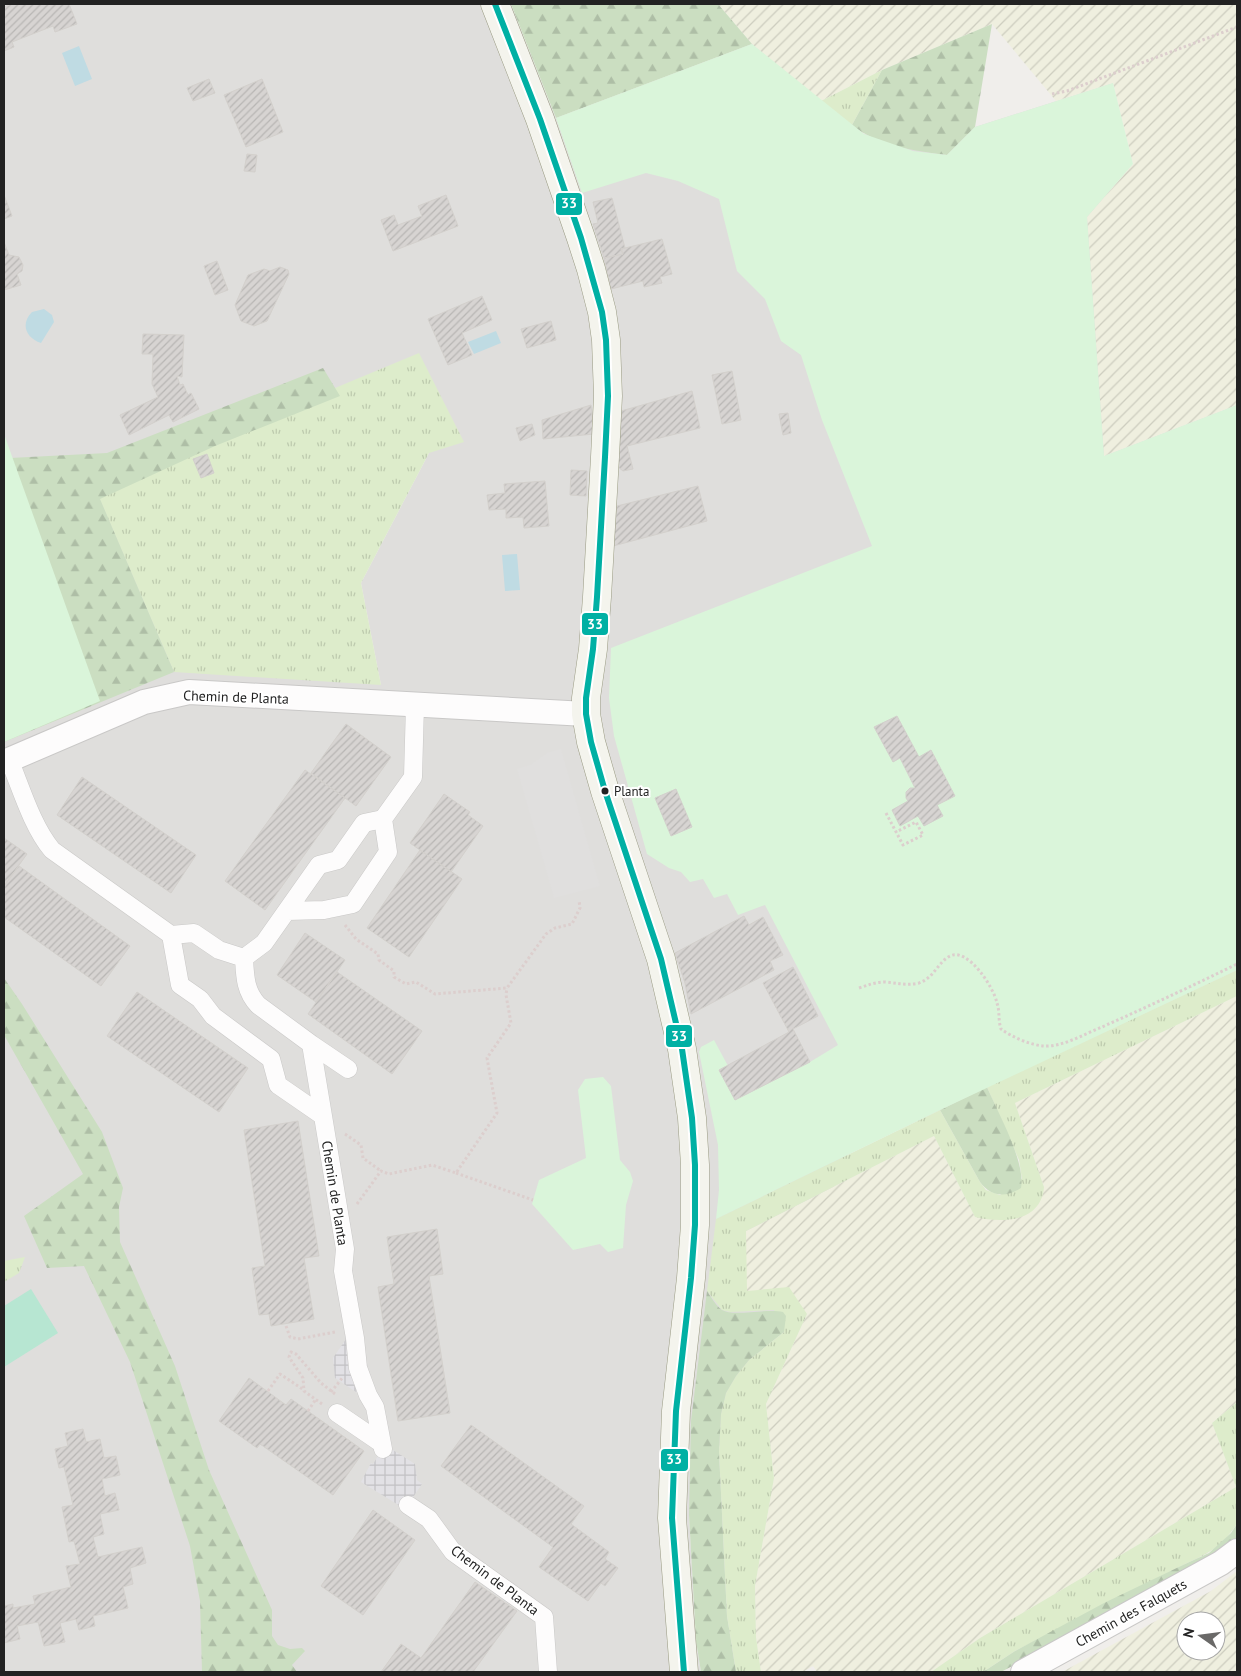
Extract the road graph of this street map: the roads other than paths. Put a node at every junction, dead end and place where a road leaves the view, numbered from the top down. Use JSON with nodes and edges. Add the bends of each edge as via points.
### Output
{"nodes":[{"id":1,"x":495,"y":4,"type":"edge"},
{"id":2,"x":415,"y":705,"type":"junction"},
{"id":3,"x":586,"y":714,"type":"junction"},
{"id":4,"x":6,"y":760,"type":"edge"},
{"id":5,"x":383,"y":818,"type":"junction"},
{"id":6,"x":287,"y":911,"type":"junction"},
{"id":7,"x":171,"y":935,"type":"junction"},
{"id":8,"x":244,"y":958,"type":"junction"},
{"id":9,"x":311,"y":1044,"type":"junction"},
{"id":10,"x":348,"y":1069,"type":"dead end"},
{"id":11,"x":323,"y":1118,"type":"junction"},
{"id":12,"x":334,"y":1405,"type":"road end"},
{"id":13,"x":408,"y":1505,"type":"dead end"},
{"id":14,"x":1237,"y":1550,"type":"edge"},
{"id":15,"x":548,"y":1672,"type":"edge"},
{"id":16,"x":684,"y":1672,"type":"edge"},
{"id":17,"x":1023,"y":1672,"type":"edge"}],
"edges":[{"from":1,"to":3,"type":"main road","via":[[540,119],[581,238],[602,312],[606,340],[605,457]]},
{"from":2,"to":3,"type":"street","name":"Chemin de Planta"},
{"from":2,"to":4,"type":"street","name":"Chemin de Planta","via":[[189,692],[144,702]]},
{"from":2,"to":5,"type":"street","via":[[413,777]]},
{"from":3,"to":16,"type":"main road","via":[[605,791],[663,968],[682,1049],[692,1118],[695,1225],[676,1411],[672,1518]]},
{"from":4,"to":7,"type":"street","name":"Chemin de Planta","via":[[52,850]]},
{"from":5,"to":6,"type":"street","via":[[364,823],[338,860],[319,865]]},
{"from":5,"to":6,"type":"street","via":[[388,852],[353,904],[324,910]]},
{"from":6,"to":8,"type":"street","via":[[264,943]]},
{"from":7,"to":8,"type":"street","via":[[194,933],[220,950]]},
{"from":7,"to":11,"type":"street","via":[[180,985],[200,998],[213,1016],[271,1059],[278,1085]]},
{"from":8,"to":9,"type":"street","via":[[251,998]]},
{"from":9,"to":10,"type":"street"},
{"from":9,"to":11,"type":"street","name":"Chemin de Planta"},
{"from":11,"to":12,"type":"street","name":"Chemin de Planta","via":[[345,1249],[343,1271],[358,1368],[375,1407],[382,1446]]},
{"from":13,"to":15,"type":"street","name":"Chemin de Planta","via":[[429,1519],[453,1552],[544,1617]]},
{"from":14,"to":17,"type":"street","name":"Chemin des Falquets","via":[[1206,1572]]}]}
